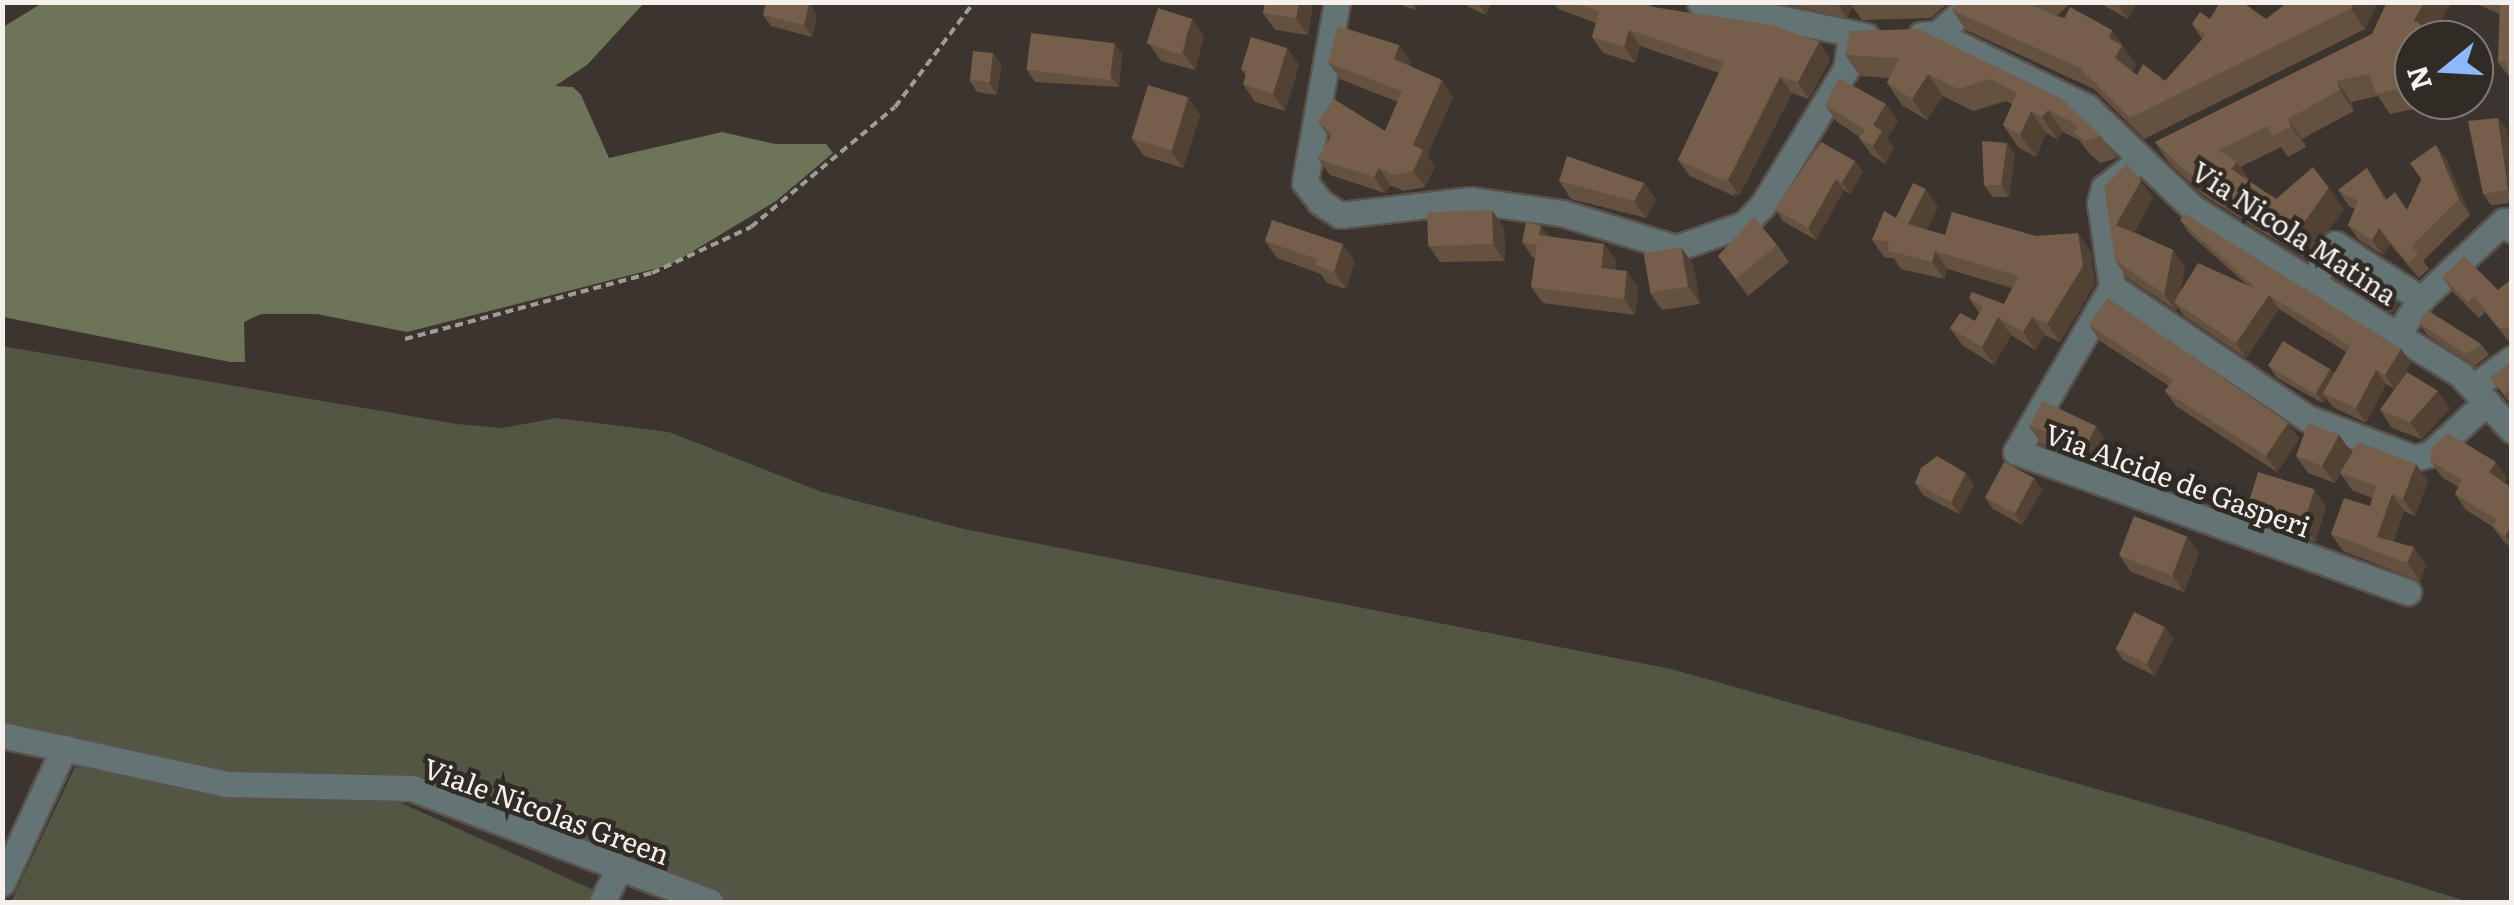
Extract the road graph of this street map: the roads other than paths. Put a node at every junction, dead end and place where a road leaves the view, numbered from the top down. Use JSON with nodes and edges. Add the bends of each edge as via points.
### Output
{"nodes":[{"id":1,"x":1337,"y":2,"type":"edge"},
{"id":2,"x":1974,"y":2,"type":"edge"},
{"id":3,"x":1718,"y":5,"type":"edge"},
{"id":4,"x":1937,"y":34,"type":"junction"},
{"id":5,"x":1851,"y":36,"type":"junction"},
{"id":6,"x":2152,"y":153,"type":"junction"},
{"id":7,"x":2354,"y":222,"type":"edge"},
{"id":8,"x":2512,"y":230,"type":"edge"},
{"id":9,"x":2336,"y":244,"type":"junction"},
{"id":10,"x":2312,"y":281,"type":"junction"},
{"id":11,"x":2112,"y":287,"type":"junction"},
{"id":12,"x":2422,"y":299,"type":"junction"},
{"id":13,"x":2398,"y":334,"type":"junction"},
{"id":14,"x":2512,"y":358,"type":"edge"},
{"id":15,"x":2497,"y":410,"type":"edge"},
{"id":16,"x":2408,"y":592,"type":"dead end"},
{"id":17,"x":2,"y":735,"type":"edge"},
{"id":18,"x":64,"y":748,"type":"junction"},
{"id":19,"x":618,"y":868,"type":"junction"},
{"id":20,"x":2,"y":883,"type":"edge"},
{"id":21,"x":602,"y":902,"type":"edge"},
{"id":22,"x":710,"y":902,"type":"edge"}],
"edges":[{"from":1,"to":5,"type":"street","via":[[1305,182],[1320,202],[1340,215],[1469,200],[1562,213],[1676,248],[1746,224],[1763,205],[1846,69]]},
{"from":2,"to":4,"type":"street"},
{"from":3,"to":5,"type":"street"},
{"from":4,"to":5,"type":"street"},
{"from":4,"to":6,"type":"street","name":"Via Nicola Matina","via":[[2086,107]]},
{"from":6,"to":10,"type":"street","name":"Via Nicola Matina","via":[[2194,208]]},
{"from":6,"to":11,"type":"street","via":[[2104,188],[2100,203]]},
{"from":7,"to":9,"type":"street"},
{"from":8,"to":12,"type":"street","via":[[2504,221]]},
{"from":9,"to":10,"type":"street"},
{"from":9,"to":12,"type":"street"},
{"from":10,"to":13,"type":"street","name":"Via Nicola Matina"},
{"from":11,"to":15,"type":"street","via":[[2307,418],[2414,458]]},
{"from":11,"to":16,"type":"street","name":"Via Alcide de Gasperi","via":[[2016,452]]},
{"from":12,"to":13,"type":"street"},
{"from":13,"to":15,"type":"street","name":"Via Nicola Matina"},
{"from":14,"to":15,"type":"street"},
{"from":17,"to":18,"type":"street","name":"Viale Nicolas Green"},
{"from":18,"to":19,"type":"street","name":"Viale Nicolas Green","via":[[226,784],[412,788]]},
{"from":18,"to":20,"type":"street"},
{"from":19,"to":21,"type":"street"},
{"from":19,"to":22,"type":"street","name":"Viale Nicolas Green"}]}
